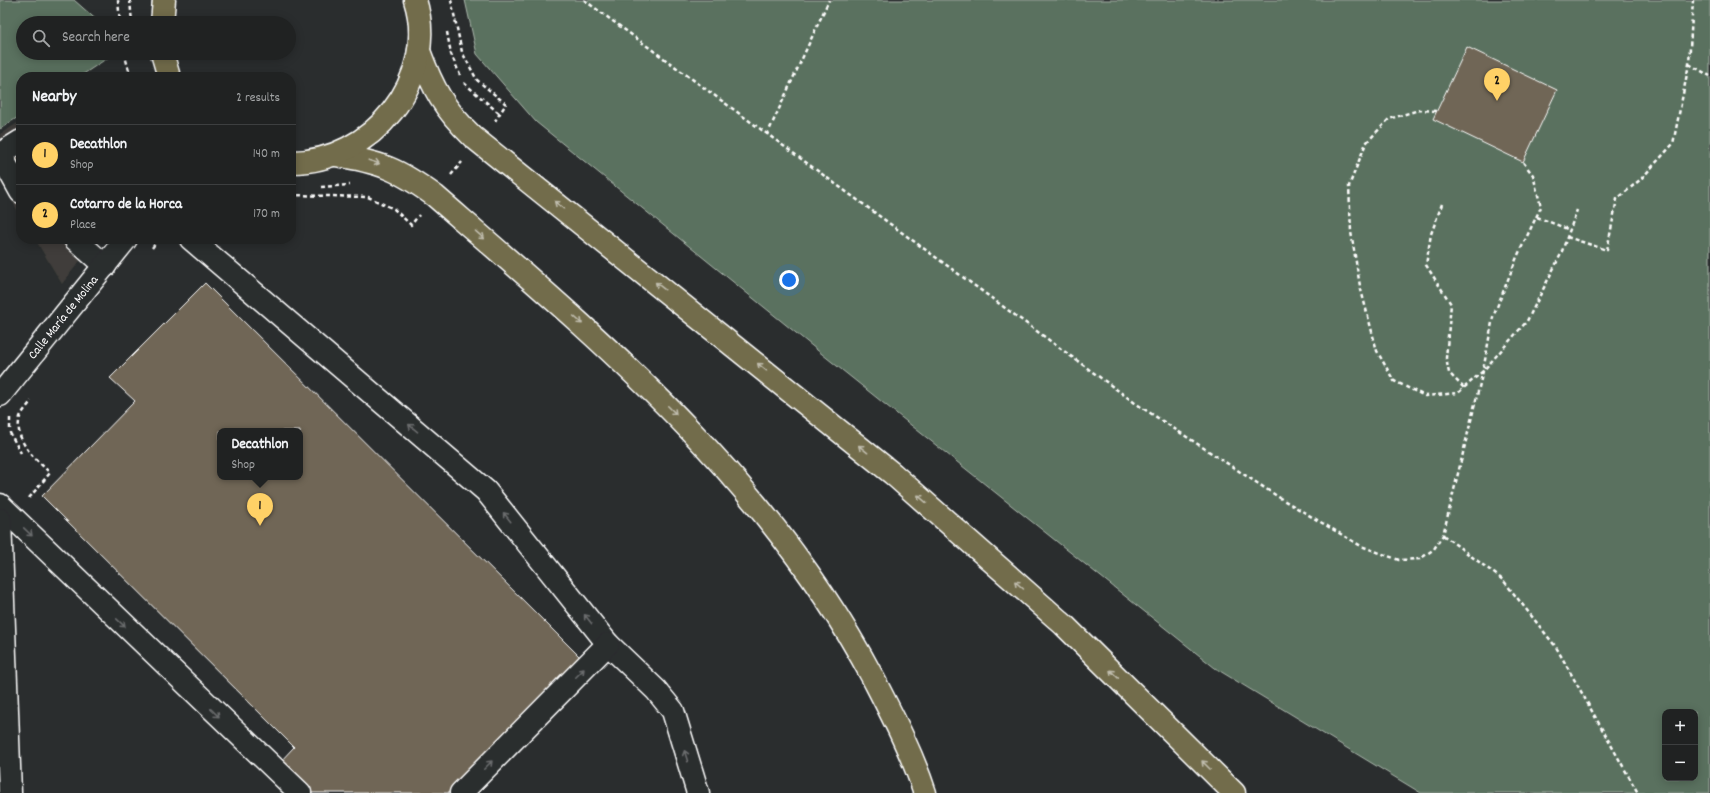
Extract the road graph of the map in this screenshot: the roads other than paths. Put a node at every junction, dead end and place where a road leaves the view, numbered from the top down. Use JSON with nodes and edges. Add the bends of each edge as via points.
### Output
{"nodes":[{"id":1,"x":415,"y":0,"type":"edge"},
{"id":2,"x":419,"y":51,"type":"junction"},
{"id":3,"x":164,"y":60,"type":"edge"},
{"id":4,"x":168,"y":72,"type":"edge"},
{"id":5,"x":16,"y":144,"type":"edge"},
{"id":6,"x":335,"y":155,"type":"junction"},
{"id":7,"x":296,"y":162,"type":"edge"},
{"id":8,"x":16,"y":183,"type":"edge"},
{"id":9,"x":81,"y":244,"type":"edge"},
{"id":10,"x":122,"y":244,"type":"edge"},
{"id":11,"x":196,"y":244,"type":"edge"},
{"id":12,"x":105,"y":266,"type":"junction"},
{"id":13,"x":0,"y":395,"type":"edge"},
{"id":14,"x":0,"y":505,"type":"edge"},
{"id":15,"x":0,"y":519,"type":"edge"},
{"id":16,"x":608,"y":644,"type":"junction"},
{"id":17,"x":10,"y":793,"type":"edge"},
{"id":18,"x":300,"y":793,"type":"edge"},
{"id":19,"x":461,"y":793,"type":"edge"},
{"id":20,"x":698,"y":793,"type":"edge"},
{"id":21,"x":925,"y":793,"type":"edge"},
{"id":22,"x":1234,"y":793,"type":"edge"}],
"edges":[{"from":1,"to":2,"type":"highway","via":[[420,27]]},
{"from":2,"to":6,"type":"highway","via":[[404,95],[391,114],[375,131],[356,145]]},
{"from":22,"to":2,"type":"highway","one_way":true,"via":[[1064,624],[893,474],[458,122],[443,105]]},
{"from":3,"to":4,"type":"highway"},
{"from":5,"to":8,"type":"street","via":[[0,154]]},
{"from":6,"to":7,"type":"highway"},
{"from":6,"to":21,"type":"highway","one_way":true,"via":[[368,160],[389,167],[435,196],[630,368],[676,413],[753,499],[808,571],[858,649],[902,738]]},
{"from":9,"to":12,"type":"street"},
{"from":10,"to":12,"type":"street","name":"Calle María de Molina"},
{"from":16,"to":11,"type":"street","one_way":true,"via":[[486,491]]},
{"from":12,"to":13,"type":"street","name":"Calle María de Molina"},
{"from":14,"to":18,"type":"street","one_way":true},
{"from":15,"to":17,"type":"street"},
{"from":19,"to":16,"type":"street","one_way":true},
{"from":20,"to":16,"type":"street","one_way":true,"via":[[673,711],[656,690]]}]}
